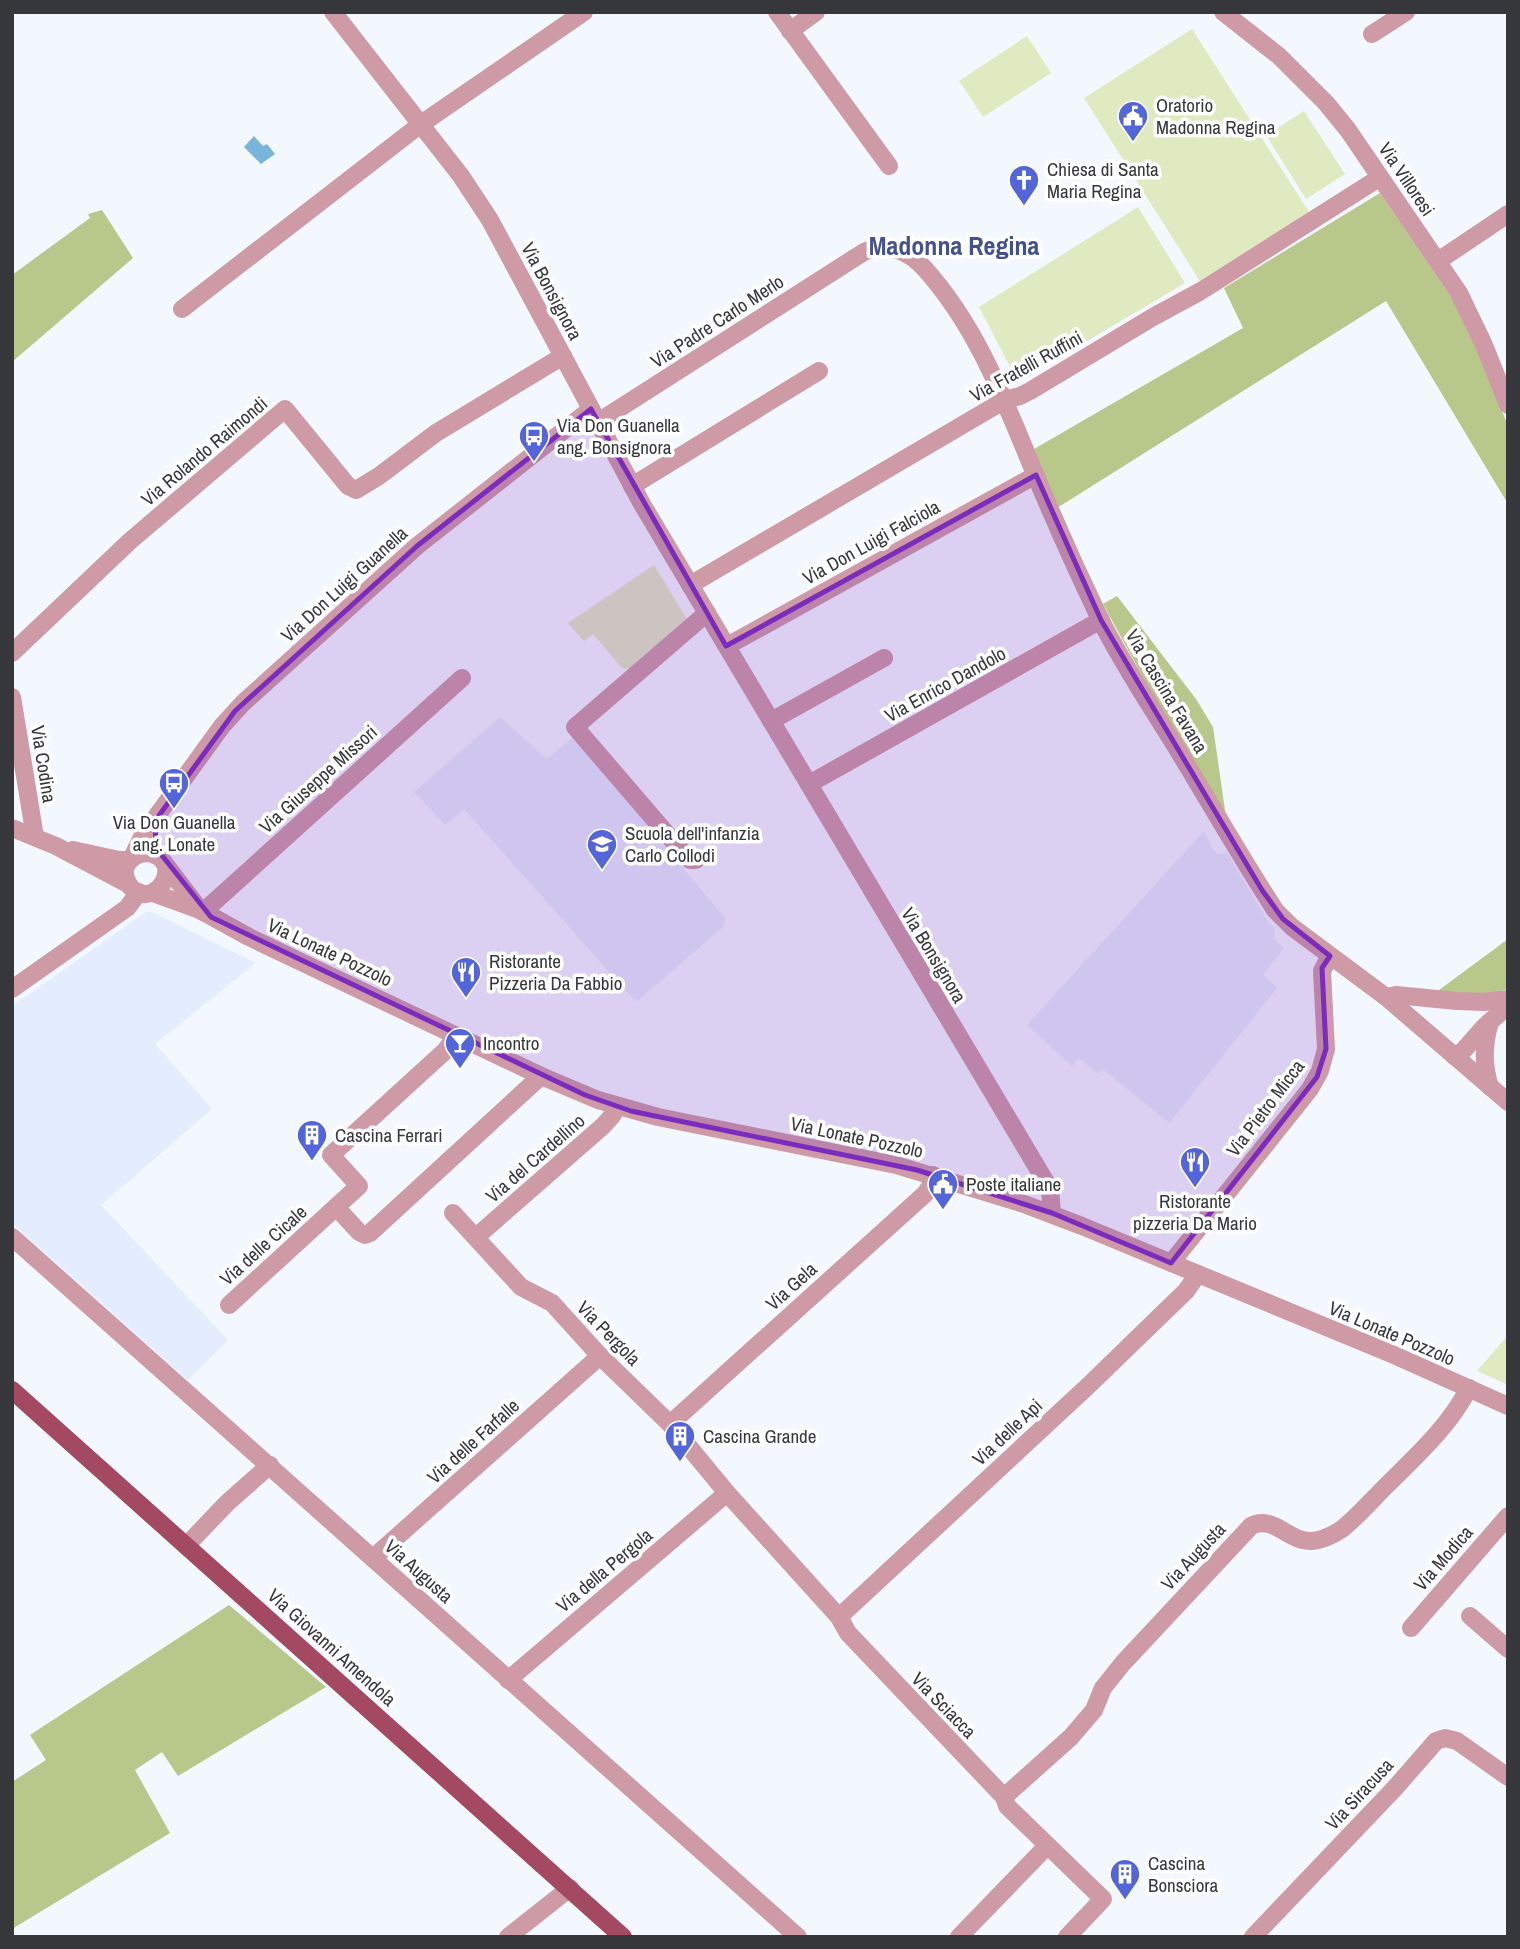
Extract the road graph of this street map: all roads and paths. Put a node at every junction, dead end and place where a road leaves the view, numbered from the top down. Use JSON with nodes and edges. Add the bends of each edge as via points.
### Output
{"nodes":[{"id":1,"x":333,"y":12,"type":"edge"},
{"id":2,"x":584,"y":12,"type":"edge"},
{"id":3,"x":777,"y":12,"type":"edge"},
{"id":4,"x":816,"y":12,"type":"edge"},
{"id":5,"x":1223,"y":12,"type":"edge"},
{"id":6,"x":1406,"y":12,"type":"edge"},
{"id":7,"x":790,"y":31,"type":"junction"},
{"id":8,"x":1373,"y":34,"type":"dead end"},
{"id":9,"x":421,"y":124,"type":"junction"},
{"id":10,"x":890,"y":166,"type":"dead end"},
{"id":11,"x":1380,"y":178,"type":"junction"},
{"id":12,"x":1508,"y":215,"type":"edge"},
{"id":13,"x":858,"y":255,"type":"joint"},
{"id":14,"x":1438,"y":261,"type":"junction"},
{"id":15,"x":182,"y":309,"type":"dead end"},
{"id":16,"x":563,"y":356,"type":"junction"},
{"id":17,"x":818,"y":371,"type":"dead end"},
{"id":18,"x":1005,"y":400,"type":"junction"},
{"id":19,"x":1508,"y":405,"type":"edge"},
{"id":20,"x":594,"y":415,"type":"junction"},
{"id":21,"x":1035,"y":475,"type":"junction"},
{"id":22,"x":632,"y":485,"type":"junction"},
{"id":23,"x":690,"y":585,"type":"junction"},
{"id":24,"x":707,"y":613,"type":"junction"},
{"id":25,"x":1101,"y":621,"type":"junction"},
{"id":26,"x":726,"y":646,"type":"junction"},
{"id":27,"x":12,"y":653,"type":"edge"},
{"id":28,"x":884,"y":658,"type":"dead end"},
{"id":29,"x":462,"y":678,"type":"dead end"},
{"id":30,"x":12,"y":696,"type":"edge"},
{"id":31,"x":771,"y":721,"type":"junction"},
{"id":32,"x":808,"y":784,"type":"junction"},
{"id":33,"x":155,"y":821,"type":"junction"},
{"id":34,"x":12,"y":828,"type":"edge"},
{"id":35,"x":35,"y":837,"type":"junction"},
{"id":36,"x":56,"y":846,"type":"junction"},
{"id":37,"x":131,"y":859,"type":"junction"},
{"id":38,"x":696,"y":860,"type":"dead end"},
{"id":39,"x":162,"y":861,"type":"junction"},
{"id":40,"x":140,"y":890,"type":"junction"},
{"id":41,"x":202,"y":911,"type":"junction"},
{"id":42,"x":1330,"y":956,"type":"junction"},
{"id":43,"x":12,"y":989,"type":"edge"},
{"id":44,"x":1386,"y":998,"type":"junction"},
{"id":45,"x":1508,"y":999,"type":"edge"},
{"id":46,"x":1508,"y":1006,"type":"edge"},
{"id":47,"x":1491,"y":1021,"type":"junction"},
{"id":48,"x":456,"y":1036,"type":"junction"},
{"id":49,"x":1454,"y":1056,"type":"junction"},
{"id":50,"x":541,"y":1076,"type":"junction"},
{"id":51,"x":1490,"y":1087,"type":"junction"},
{"id":52,"x":1508,"y":1102,"type":"edge"},
{"id":53,"x":617,"y":1107,"type":"junction"},
{"id":54,"x":933,"y":1175,"type":"junction"},
{"id":55,"x":336,"y":1207,"type":"junction"},
{"id":56,"x":453,"y":1213,"type":"dead end"},
{"id":57,"x":1052,"y":1213,"type":"junction"},
{"id":58,"x":12,"y":1237,"type":"edge"},
{"id":59,"x":476,"y":1237,"type":"junction"},
{"id":60,"x":1171,"y":1263,"type":"junction"},
{"id":61,"x":1198,"y":1274,"type":"junction"},
{"id":62,"x":229,"y":1304,"type":"dead end"},
{"id":63,"x":600,"y":1356,"type":"junction"},
{"id":64,"x":1469,"y":1388,"type":"junction"},
{"id":65,"x":12,"y":1390,"type":"edge"},
{"id":66,"x":1508,"y":1406,"type":"edge"},
{"id":67,"x":670,"y":1424,"type":"junction"},
{"id":68,"x":270,"y":1465,"type":"junction"},
{"id":69,"x":727,"y":1493,"type":"junction"},
{"id":70,"x":1508,"y":1516,"type":"edge"},
{"id":71,"x":186,"y":1546,"type":"junction"},
{"id":72,"x":373,"y":1558,"type":"junction"},
{"id":73,"x":1470,"y":1616,"type":"dead end"},
{"id":74,"x":839,"y":1617,"type":"junction"},
{"id":75,"x":1411,"y":1628,"type":"dead end"},
{"id":76,"x":1506,"y":1642,"type":"edge"},
{"id":77,"x":508,"y":1680,"type":"junction"},
{"id":78,"x":1508,"y":1777,"type":"edge"},
{"id":79,"x":1004,"y":1797,"type":"junction"},
{"id":80,"x":1047,"y":1846,"type":"junction"},
{"id":81,"x":570,"y":1888,"type":"junction"},
{"id":82,"x":508,"y":1937,"type":"edge"},
{"id":83,"x":623,"y":1937,"type":"edge"},
{"id":84,"x":798,"y":1937,"type":"edge"},
{"id":85,"x":959,"y":1937,"type":"edge"},
{"id":86,"x":1067,"y":1937,"type":"edge"},
{"id":87,"x":1253,"y":1937,"type":"edge"}],
"edges":[{"from":1,"to":9,"type":"street","name":"Via Bonsignora"},
{"from":2,"to":9,"type":"street"},
{"from":3,"to":7,"type":"street"},
{"from":4,"to":7,"type":"street"},
{"from":5,"to":11,"type":"street","name":"Via Villoresi","via":[[1268,46],[1326,103]]},
{"from":6,"to":8,"type":"street"},
{"from":7,"to":10,"type":"street"},
{"from":9,"to":15,"type":"street"},
{"from":9,"to":16,"type":"street","name":"Via Bonsignora","via":[[481,205]]},
{"from":11,"to":14,"type":"street","name":"Via Villoresi"},
{"from":11,"to":18,"type":"street","name":"Via Fratelli Ruffini","via":[[1201,291],[1030,391]]},
{"from":12,"to":14,"type":"street"},
{"from":13,"to":18,"type":"street","name":"Via Cascina Favana","via":[[886,248],[902,251],[925,269],[967,326]]},
{"from":13,"to":20,"type":"street","name":"Via Padre Carlo Merlo"},
{"from":14,"to":19,"type":"street","name":"Via Villoresi","via":[[1478,330]]},
{"from":16,"to":20,"type":"street","name":"Via Bonsignora"},
{"from":16,"to":27,"type":"street","name":"Via Rolando Raimondi","via":[[436,433],[356,490],[285,409],[130,541]]},
{"from":17,"to":22,"type":"street"},
{"from":18,"to":21,"type":"street","name":"Via Cascina Favana"},
{"from":18,"to":23,"type":"street","name":"Via Fratelli Ruffini"},
{"from":20,"to":22,"type":"street","name":"Via Bonsignora"},
{"from":20,"to":33,"type":"street","name":"Via Don Luigi Guanella","via":[[418,545],[243,704],[222,726]]},
{"from":21,"to":25,"type":"street","name":"Via Cascina Favana"},
{"from":21,"to":26,"type":"street","name":"Via Don Luigi Falciola"},
{"from":22,"to":23,"type":"street","name":"Via Bonsignora"},
{"from":23,"to":24,"type":"street","name":"Via Bonsignora"},
{"from":24,"to":26,"type":"street","name":"Via Bonsignora"},
{"from":24,"to":38,"type":"street","via":[[575,727],[684,854]]},
{"from":25,"to":32,"type":"street","name":"Via Enrico Dandolo"},
{"from":25,"to":42,"type":"street","name":"Via Cascina Favana","via":[[1275,910]]},
{"from":26,"to":31,"type":"street","name":"Via Bonsignora"},
{"from":28,"to":31,"type":"street"},
{"from":29,"to":41,"type":"street","name":"Via Giuseppe Missori"},
{"from":30,"to":35,"type":"street","name":"Via Codina"},
{"from":31,"to":32,"type":"street","name":"Via Bonsignora"},
{"from":32,"to":57,"type":"street","name":"Via Bonsignora","via":[[1050,1189]]},
{"from":33,"to":37,"type":"street","name":"Via Don Luigi Guanella"},
{"from":33,"to":39,"type":"street","via":[[154,837]]},
{"from":34,"to":35,"type":"street"},
{"from":35,"to":36,"type":"street"},
{"from":36,"to":37,"type":"street"},
{"from":36,"to":40,"type":"street","name":"Via Lonate Pozzolo"},
{"from":37,"to":39,"type":"street","via":[[144,852]]},
{"from":37,"to":40,"type":"street","via":[[125,870]]},
{"from":39,"to":40,"type":"street","via":[[163,885]]},
{"from":39,"to":41,"type":"street"},
{"from":40,"to":41,"type":"street","name":"Via Lonate Pozzolo"},
{"from":40,"to":43,"type":"street","via":[[127,908]]},
{"from":41,"to":48,"type":"street","name":"Via Lonate Pozzolo"},
{"from":42,"to":44,"type":"street","name":"Via Cascina Favana"},
{"from":42,"to":60,"type":"street","name":"Via Pietro Micca","via":[[1322,971],[1326,1049],[1317,1077]]},
{"from":44,"to":45,"type":"street"},
{"from":44,"to":49,"type":"street","name":"Via Cascina Favana"},
{"from":46,"to":47,"type":"street"},
{"from":47,"to":49,"type":"street"},
{"from":47,"to":51,"type":"street","via":[[1484,1049]]},
{"from":48,"to":50,"type":"street","name":"Via Lonate Pozzolo"},
{"from":48,"to":55,"type":"street","via":[[331,1155],[359,1186]]},
{"from":49,"to":51,"type":"street","name":"Via Cascina Favana"},
{"from":50,"to":53,"type":"street","name":"Via Lonate Pozzolo"},
{"from":50,"to":55,"type":"street","name":"Via delle Cicale","via":[[370,1233],[359,1232]]},
{"from":51,"to":52,"type":"street","name":"Via Cascina Favana"},
{"from":53,"to":54,"type":"street","name":"Via Lonate Pozzolo"},
{"from":53,"to":59,"type":"street","name":"Via del Cardellino","via":[[603,1126]]},
{"from":54,"to":57,"type":"street","name":"Via Lonate Pozzolo"},
{"from":54,"to":67,"type":"street","name":"Via Gela","via":[[925,1194]]},
{"from":55,"to":62,"type":"street","name":"Via delle Cicale"},
{"from":56,"to":59,"type":"street","name":"Via Pergola"},
{"from":57,"to":60,"type":"street","name":"Via Lonate Pozzolo"},
{"from":58,"to":68,"type":"street","name":"Via Augusta"},
{"from":59,"to":63,"type":"street","name":"Via Pergola","via":[[521,1287],[552,1303]]},
{"from":60,"to":61,"type":"street","name":"Via Lonate Pozzolo"},
{"from":61,"to":64,"type":"street","name":"Via Lonate Pozzolo"},
{"from":61,"to":74,"type":"street","name":"Via delle Api","via":[[1088,1386]]},
{"from":63,"to":67,"type":"street","name":"Via Pergola"},
{"from":63,"to":72,"type":"street","name":"Via delle Farfalle"},
{"from":64,"to":66,"type":"street","name":"Via Lonate Pozzolo"},
{"from":64,"to":79,"type":"street","name":"Via Augusta","via":[[1434,1438],[1335,1533],[1307,1541],[1267,1523],[1251,1526],[1123,1663],[1082,1726]]},
{"from":65,"to":71,"type":"main road","name":"Via Giovanni Amendola"},
{"from":67,"to":69,"type":"street","name":"Via Pergola"},
{"from":68,"to":71,"type":"street"},
{"from":68,"to":72,"type":"street","name":"Via Augusta"},
{"from":69,"to":74,"type":"street","name":"Via Sciacca"},
{"from":69,"to":77,"type":"street","name":"Via della Pergola"},
{"from":70,"to":75,"type":"street","name":"Via Modica"},
{"from":71,"to":81,"type":"main road","name":"Via Giovanni Amendola"},
{"from":72,"to":77,"type":"street","name":"Via Augusta"},
{"from":73,"to":76,"type":"street"},
{"from":74,"to":79,"type":"street","name":"Via Sciacca","via":[[848,1633]]},
{"from":77,"to":84,"type":"street","name":"Via Augusta"},
{"from":78,"to":87,"type":"street","name":"Via Siracusa","via":[[1457,1741],[1436,1741]]},
{"from":79,"to":80,"type":"street","name":"Via Sciacca","via":[[1007,1806]]},
{"from":80,"to":85,"type":"street"},
{"from":80,"to":86,"type":"street","name":"Via Sciacca","via":[[1103,1899]]},
{"from":81,"to":82,"type":"street"},
{"from":81,"to":83,"type":"main road","name":"Via Giovanni Amendola"}]}
